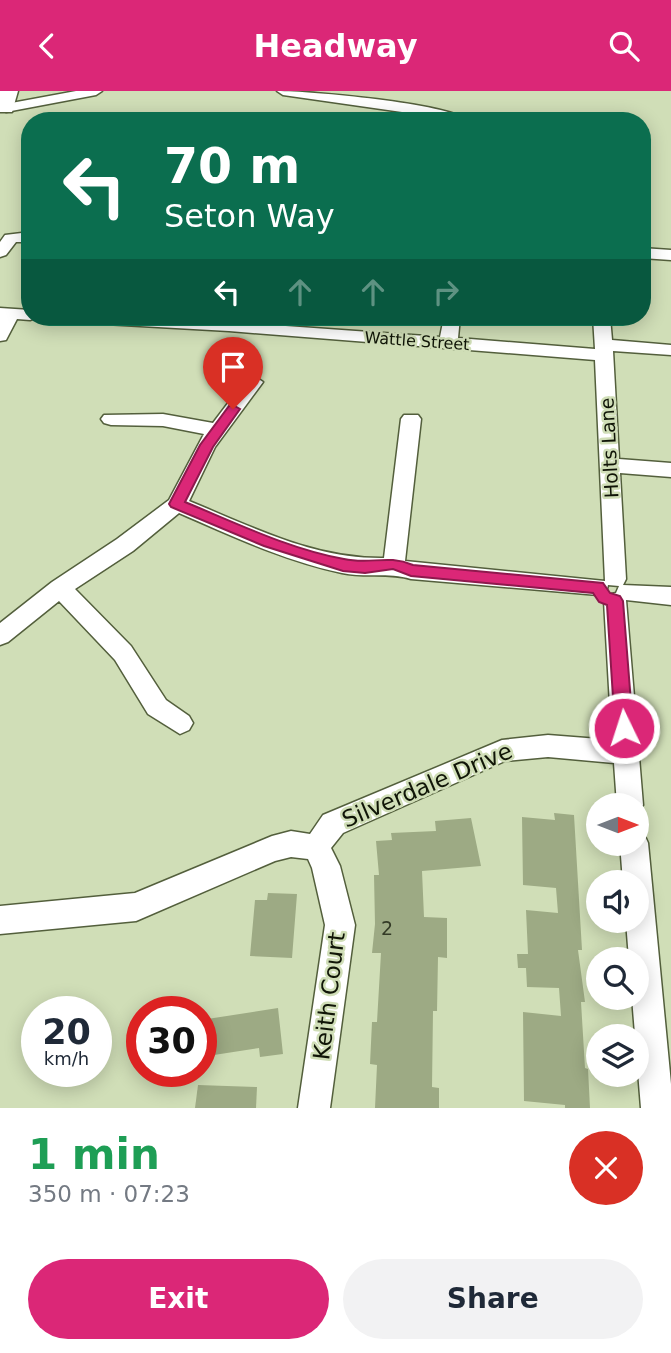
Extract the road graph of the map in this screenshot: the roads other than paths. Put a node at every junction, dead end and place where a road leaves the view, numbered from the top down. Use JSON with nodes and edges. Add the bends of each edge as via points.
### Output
{"nodes":[{"id":1,"x":96,"y":91,"type":"edge"},
{"id":2,"x":283,"y":91,"type":"edge"},
{"id":3,"x":8,"y":100,"type":"edge"},
{"id":4,"x":431,"y":112,"type":"edge"},
{"id":5,"x":21,"y":238,"type":"edge"},
{"id":6,"x":0,"y":252,"type":"edge"},
{"id":7,"x":651,"y":254,"type":"edge"},
{"id":8,"x":671,"y":255,"type":"edge"},
{"id":9,"x":6,"y":313,"type":"edge"},
{"id":10,"x":319,"y":326,"type":"edge"},
{"id":11,"x":451,"y":326,"type":"edge"},
{"id":12,"x":603,"y":326,"type":"edge"},
{"id":13,"x":0,"y":336,"type":"edge"},
{"id":14,"x":448,"y":343,"type":"junction"},
{"id":15,"x":604,"y":350,"type":"junction"},
{"id":16,"x":671,"y":350,"type":"edge"},
{"id":17,"x":254,"y":382,"type":"dead end"},
{"id":18,"x":111,"y":419,"type":"dead end"},
{"id":19,"x":411,"y":419,"type":"dead end"},
{"id":20,"x":217,"y":430,"type":"junction"},
{"id":21,"x":609,"y":465,"type":"junction"},
{"id":22,"x":671,"y":470,"type":"edge"},
{"id":23,"x":177,"y":504,"type":"junction"},
{"id":24,"x":394,"y":563,"type":"junction"},
{"id":25,"x":60,"y":588,"type":"junction"},
{"id":26,"x":614,"y":590,"type":"junction"},
{"id":27,"x":671,"y":596,"type":"edge"},
{"id":28,"x":0,"y":636,"type":"edge"},
{"id":29,"x":180,"y":723,"type":"dead end"},
{"id":30,"x":626,"y":754,"type":"junction"},
{"id":31,"x":629,"y":793,"type":"edge"},
{"id":32,"x":316,"y":847,"type":"junction"},
{"id":33,"x":635,"y":856,"type":"edge"},
{"id":34,"x":0,"y":920,"type":"edge"},
{"id":35,"x":314,"y":1108,"type":"edge"},
{"id":36,"x":657,"y":1108,"type":"edge"}],
"edges":[{"from":1,"to":3,"type":"street"},
{"from":2,"to":4,"type":"street"},
{"from":5,"to":6,"type":"street","via":[[11,239]]},
{"from":7,"to":8,"type":"street"},
{"from":9,"to":13,"type":"street"},
{"from":10,"to":14,"type":"street","name":"Wattle Street"},
{"from":11,"to":14,"type":"street"},
{"from":12,"to":15,"type":"street","name":"Holts Lane"},
{"from":14,"to":15,"type":"street","name":"Wattle Street"},
{"from":15,"to":16,"type":"street","name":"Wattle Street"},
{"from":15,"to":21,"type":"street","name":"Holts Lane"},
{"from":17,"to":20,"type":"street"},
{"from":18,"to":20,"type":"street","via":[[163,420]]},
{"from":19,"to":24,"type":"street"},
{"from":20,"to":23,"type":"street"},
{"from":21,"to":22,"type":"street"},
{"from":21,"to":26,"type":"street","name":"Holts Lane"},
{"from":23,"to":24,"type":"street","via":[[269,542],[343,565]]},
{"from":23,"to":25,"type":"street"},
{"from":24,"to":26,"type":"street","via":[[411,571]]},
{"from":25,"to":28,"type":"street"},
{"from":25,"to":29,"type":"street","via":[[123,653],[157,707]]},
{"from":26,"to":27,"type":"street"},
{"from":26,"to":30,"type":"street","name":"Holts Lane"},
{"from":30,"to":31,"type":"street","name":"Holts Lane"},
{"from":30,"to":32,"type":"street","name":"Silverdale Drive","via":[[551,745],[502,751],[333,824]]},
{"from":32,"to":34,"type":"street","via":[[291,844],[272,849],[136,907]]},
{"from":32,"to":35,"type":"street","name":"Keith Court","via":[[326,866],[340,925]]},
{"from":33,"to":36,"type":"street"}]}
